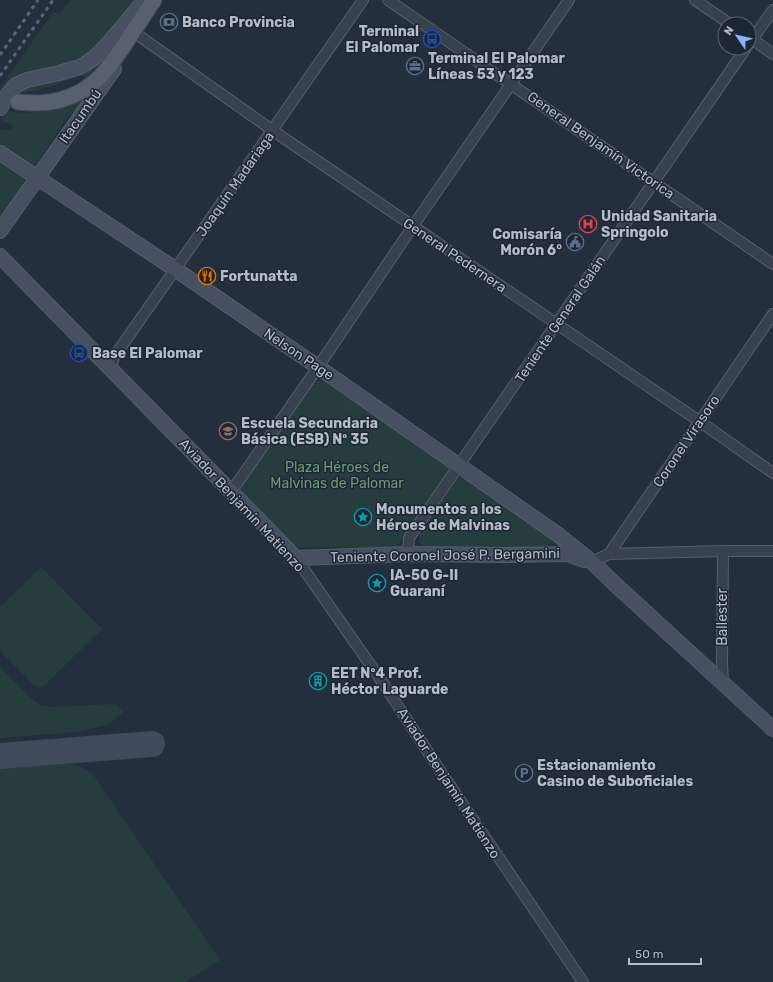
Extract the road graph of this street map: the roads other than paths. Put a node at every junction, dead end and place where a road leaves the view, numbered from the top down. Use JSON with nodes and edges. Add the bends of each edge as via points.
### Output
{"nodes":[{"id":1,"x":145,"y":0,"type":"edge"},
{"id":2,"x":151,"y":0,"type":"edge"},
{"id":3,"x":154,"y":0,"type":"edge"},
{"id":4,"x":158,"y":0,"type":"edge"},
{"id":5,"x":363,"y":0,"type":"edge"},
{"id":6,"x":388,"y":0,"type":"edge"},
{"id":7,"x":569,"y":0,"type":"edge"},
{"id":8,"x":695,"y":0,"type":"edge"},
{"id":9,"x":773,"y":10,"type":"edge"},
{"id":10,"x":718,"y":16,"type":"edge"},
{"id":11,"x":757,"y":31,"type":"edge"},
{"id":12,"x":138,"y":35,"type":"junction"},
{"id":13,"x":757,"y":46,"type":"edge"},
{"id":14,"x":773,"y":54,"type":"edge"},
{"id":15,"x":740,"y":56,"type":"edge"},
{"id":16,"x":512,"y":84,"type":"junction"},
{"id":17,"x":0,"y":108,"type":"edge"},
{"id":18,"x":272,"y":130,"type":"junction"},
{"id":19,"x":0,"y":153,"type":"edge"},
{"id":20,"x":37,"y":178,"type":"junction"},
{"id":21,"x":654,"y":182,"type":"junction"},
{"id":22,"x":413,"y":226,"type":"junction"},
{"id":23,"x":0,"y":231,"type":"edge"},
{"id":24,"x":0,"y":256,"type":"edge"},
{"id":25,"x":773,"y":264,"type":"edge"},
{"id":26,"x":175,"y":269,"type":"junction"},
{"id":27,"x":773,"y":314,"type":"edge"},
{"id":28,"x":556,"y":324,"type":"junction"},
{"id":29,"x":318,"y":367,"type":"junction"},
{"id":30,"x":110,"y":369,"type":"junction"},
{"id":31,"x":699,"y":421,"type":"junction"},
{"id":32,"x":459,"y":466,"type":"junction"},
{"id":33,"x":773,"y":473,"type":"edge"},
{"id":34,"x":231,"y":492,"type":"junction"},
{"id":35,"x":723,"y":551,"type":"junction"},
{"id":36,"x":773,"y":551,"type":"edge"},
{"id":37,"x":408,"y":554,"type":"junction"},
{"id":38,"x":609,"y":554,"type":"junction"},
{"id":39,"x":296,"y":558,"type":"junction"},
{"id":40,"x":592,"y":562,"type":"junction"},
{"id":41,"x":723,"y":683,"type":"junction"},
{"id":42,"x":771,"y":725,"type":"edge"},
{"id":43,"x":583,"y":982,"type":"edge"}],
"edges":[{"from":1,"to":17,"type":"street","via":[[94,58],[80,66],[16,85]]},
{"from":2,"to":3,"type":"main road","via":[[92,78],[71,91],[58,95],[18,100],[41,103],[61,100],[75,95],[96,81],[104,74]]},
{"from":4,"to":12,"type":"street","name":"Itacumbú"},
{"from":5,"to":18,"type":"street","name":"Joaquín Madariaga"},
{"from":6,"to":16,"type":"street","name":"General Benjamín Victorica"},
{"from":7,"to":16,"type":"street"},
{"from":8,"to":10,"type":"street"},
{"from":9,"to":11,"type":"street","name":"Teniente General Galán"},
{"from":12,"to":18,"type":"street","name":"General Pedernera"},
{"from":12,"to":20,"type":"street","name":"Itacumbú"},
{"from":13,"to":14,"type":"street"},
{"from":15,"to":21,"type":"street","name":"Teniente General Galán"},
{"from":16,"to":21,"type":"street","name":"General Benjamín Victorica"},
{"from":16,"to":22,"type":"street"},
{"from":18,"to":22,"type":"street","name":"General Pedernera"},
{"from":18,"to":26,"type":"street","name":"Joaquín Madariaga"},
{"from":19,"to":20,"type":"street","name":"Nelson Page"},
{"from":20,"to":23,"type":"street","name":"Itacumbú"},
{"from":20,"to":26,"type":"street","name":"Nelson Page"},
{"from":21,"to":25,"type":"street","name":"General Benjamín Victorica"},
{"from":21,"to":28,"type":"street","name":"Teniente General Galán"},
{"from":22,"to":28,"type":"street","name":"General Pedernera"},
{"from":22,"to":29,"type":"street"},
{"from":24,"to":30,"type":"street","name":"Aviador Benjamín Matienzo"},
{"from":26,"to":29,"type":"street","name":"Nelson Page"},
{"from":26,"to":30,"type":"street","name":"Joaquín Madariaga","via":[[114,357]]},
{"from":27,"to":31,"type":"street","name":"Coronel Virasoro"},
{"from":28,"to":31,"type":"street","name":"General Pedernera"},
{"from":28,"to":32,"type":"street","name":"Teniente General Galán"},
{"from":29,"to":32,"type":"street","name":"Nelson Page"},
{"from":29,"to":34,"type":"street"},
{"from":30,"to":34,"type":"street","name":"Aviador Benjamín Matienzo"},
{"from":31,"to":33,"type":"street","name":"General Pedernera"},
{"from":31,"to":38,"type":"street","name":"Coronel Virasoro"},
{"from":32,"to":37,"type":"street","name":"Teniente General Galán","via":[[409,538]]},
{"from":32,"to":40,"type":"street","name":"Nelson Page","via":[[557,534]]},
{"from":34,"to":39,"type":"street","name":"Aviador Benjamín Matienzo"},
{"from":35,"to":36,"type":"street"},
{"from":35,"to":38,"type":"street"},
{"from":35,"to":41,"type":"street","name":"Ballester"},
{"from":37,"to":39,"type":"street","name":"Teniente Coronel José P. Bergamini"},
{"from":37,"to":40,"type":"street","name":"Teniente Coronel José P. Bergamini","via":[[567,554]]},
{"from":38,"to":40,"type":"street"},
{"from":39,"to":43,"type":"street","name":"Aviador Benjamín Matienzo"},
{"from":40,"to":41,"type":"street","name":"Nelson Page"},
{"from":41,"to":42,"type":"street","name":"Nelson Page"}]}
